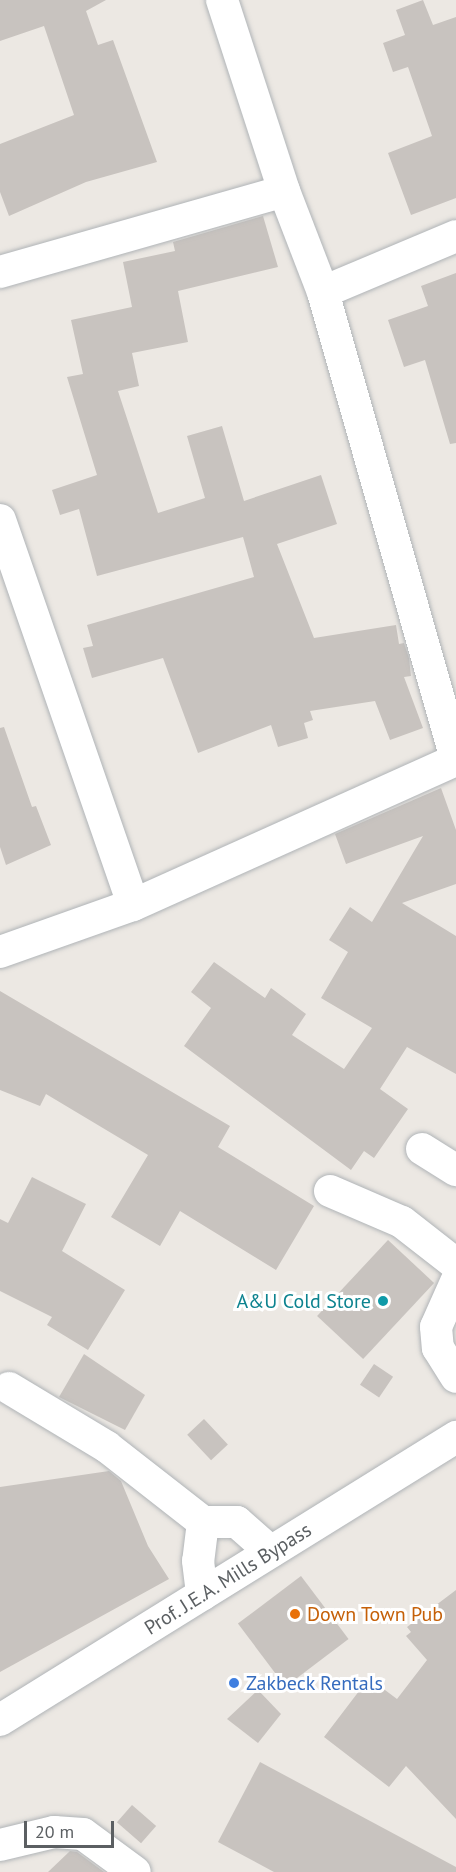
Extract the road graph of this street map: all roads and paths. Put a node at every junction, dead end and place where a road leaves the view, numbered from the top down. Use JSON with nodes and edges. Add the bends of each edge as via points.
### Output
{"nodes":[{"id":1,"x":222,"y":0,"type":"edge"},
{"id":2,"x":284,"y":191,"type":"junction"},
{"id":3,"x":456,"y":237,"type":"edge"},
{"id":4,"x":0,"y":272,"type":"edge"},
{"id":5,"x":323,"y":292,"type":"junction"},
{"id":6,"x":0,"y":519,"type":"edge"},
{"id":7,"x":456,"y":759,"type":"edge"},
{"id":8,"x":133,"y":905,"type":"junction"},
{"id":9,"x":0,"y":952,"type":"edge"},
{"id":10,"x":422,"y":1149,"type":"dead end"},
{"id":11,"x":456,"y":1170,"type":"edge"},
{"id":12,"x":330,"y":1191,"type":"dead end"},
{"id":13,"x":456,"y":1264,"type":"edge"},
{"id":14,"x":456,"y":1282,"type":"edge"},
{"id":15,"x":456,"y":1377,"type":"edge"},
{"id":16,"x":9,"y":1388,"type":"dead end"},
{"id":17,"x":456,"y":1437,"type":"edge"},
{"id":18,"x":203,"y":1522,"type":"junction"},
{"id":19,"x":271,"y":1552,"type":"junction"},
{"id":20,"x":202,"y":1595,"type":"junction"},
{"id":21,"x":0,"y":1720,"type":"edge"},
{"id":22,"x":0,"y":1845,"type":"edge"},
{"id":23,"x":135,"y":1872,"type":"edge"}],
"edges":[{"from":1,"to":2,"type":"street"},
{"from":2,"to":4,"type":"street"},
{"from":2,"to":5,"type":"street"},
{"from":3,"to":5,"type":"street"},
{"from":5,"to":7,"type":"street"},
{"from":6,"to":8,"type":"street"},
{"from":7,"to":8,"type":"street"},
{"from":8,"to":9,"type":"street"},
{"from":10,"to":11,"type":"street"},
{"from":12,"to":13,"type":"street","via":[[402,1222]]},
{"from":14,"to":15,"type":"street","via":[[436,1328],[438,1348]]},
{"from":16,"to":18,"type":"street","via":[[107,1447]]},
{"from":17,"to":19,"type":"street","name":"Prof. J.E.A. Mills Bypass"},
{"from":18,"to":19,"type":"street","via":[[237,1522]]},
{"from":18,"to":20,"type":"street","via":[[198,1561]]},
{"from":19,"to":20,"type":"street","name":"Prof. J.E.A. Mills Bypass"},
{"from":20,"to":21,"type":"street","name":"Prof. J.E.A. Mills Bypass"},
{"from":22,"to":23,"type":"street","via":[[54,1832],[83,1834]]}]}
